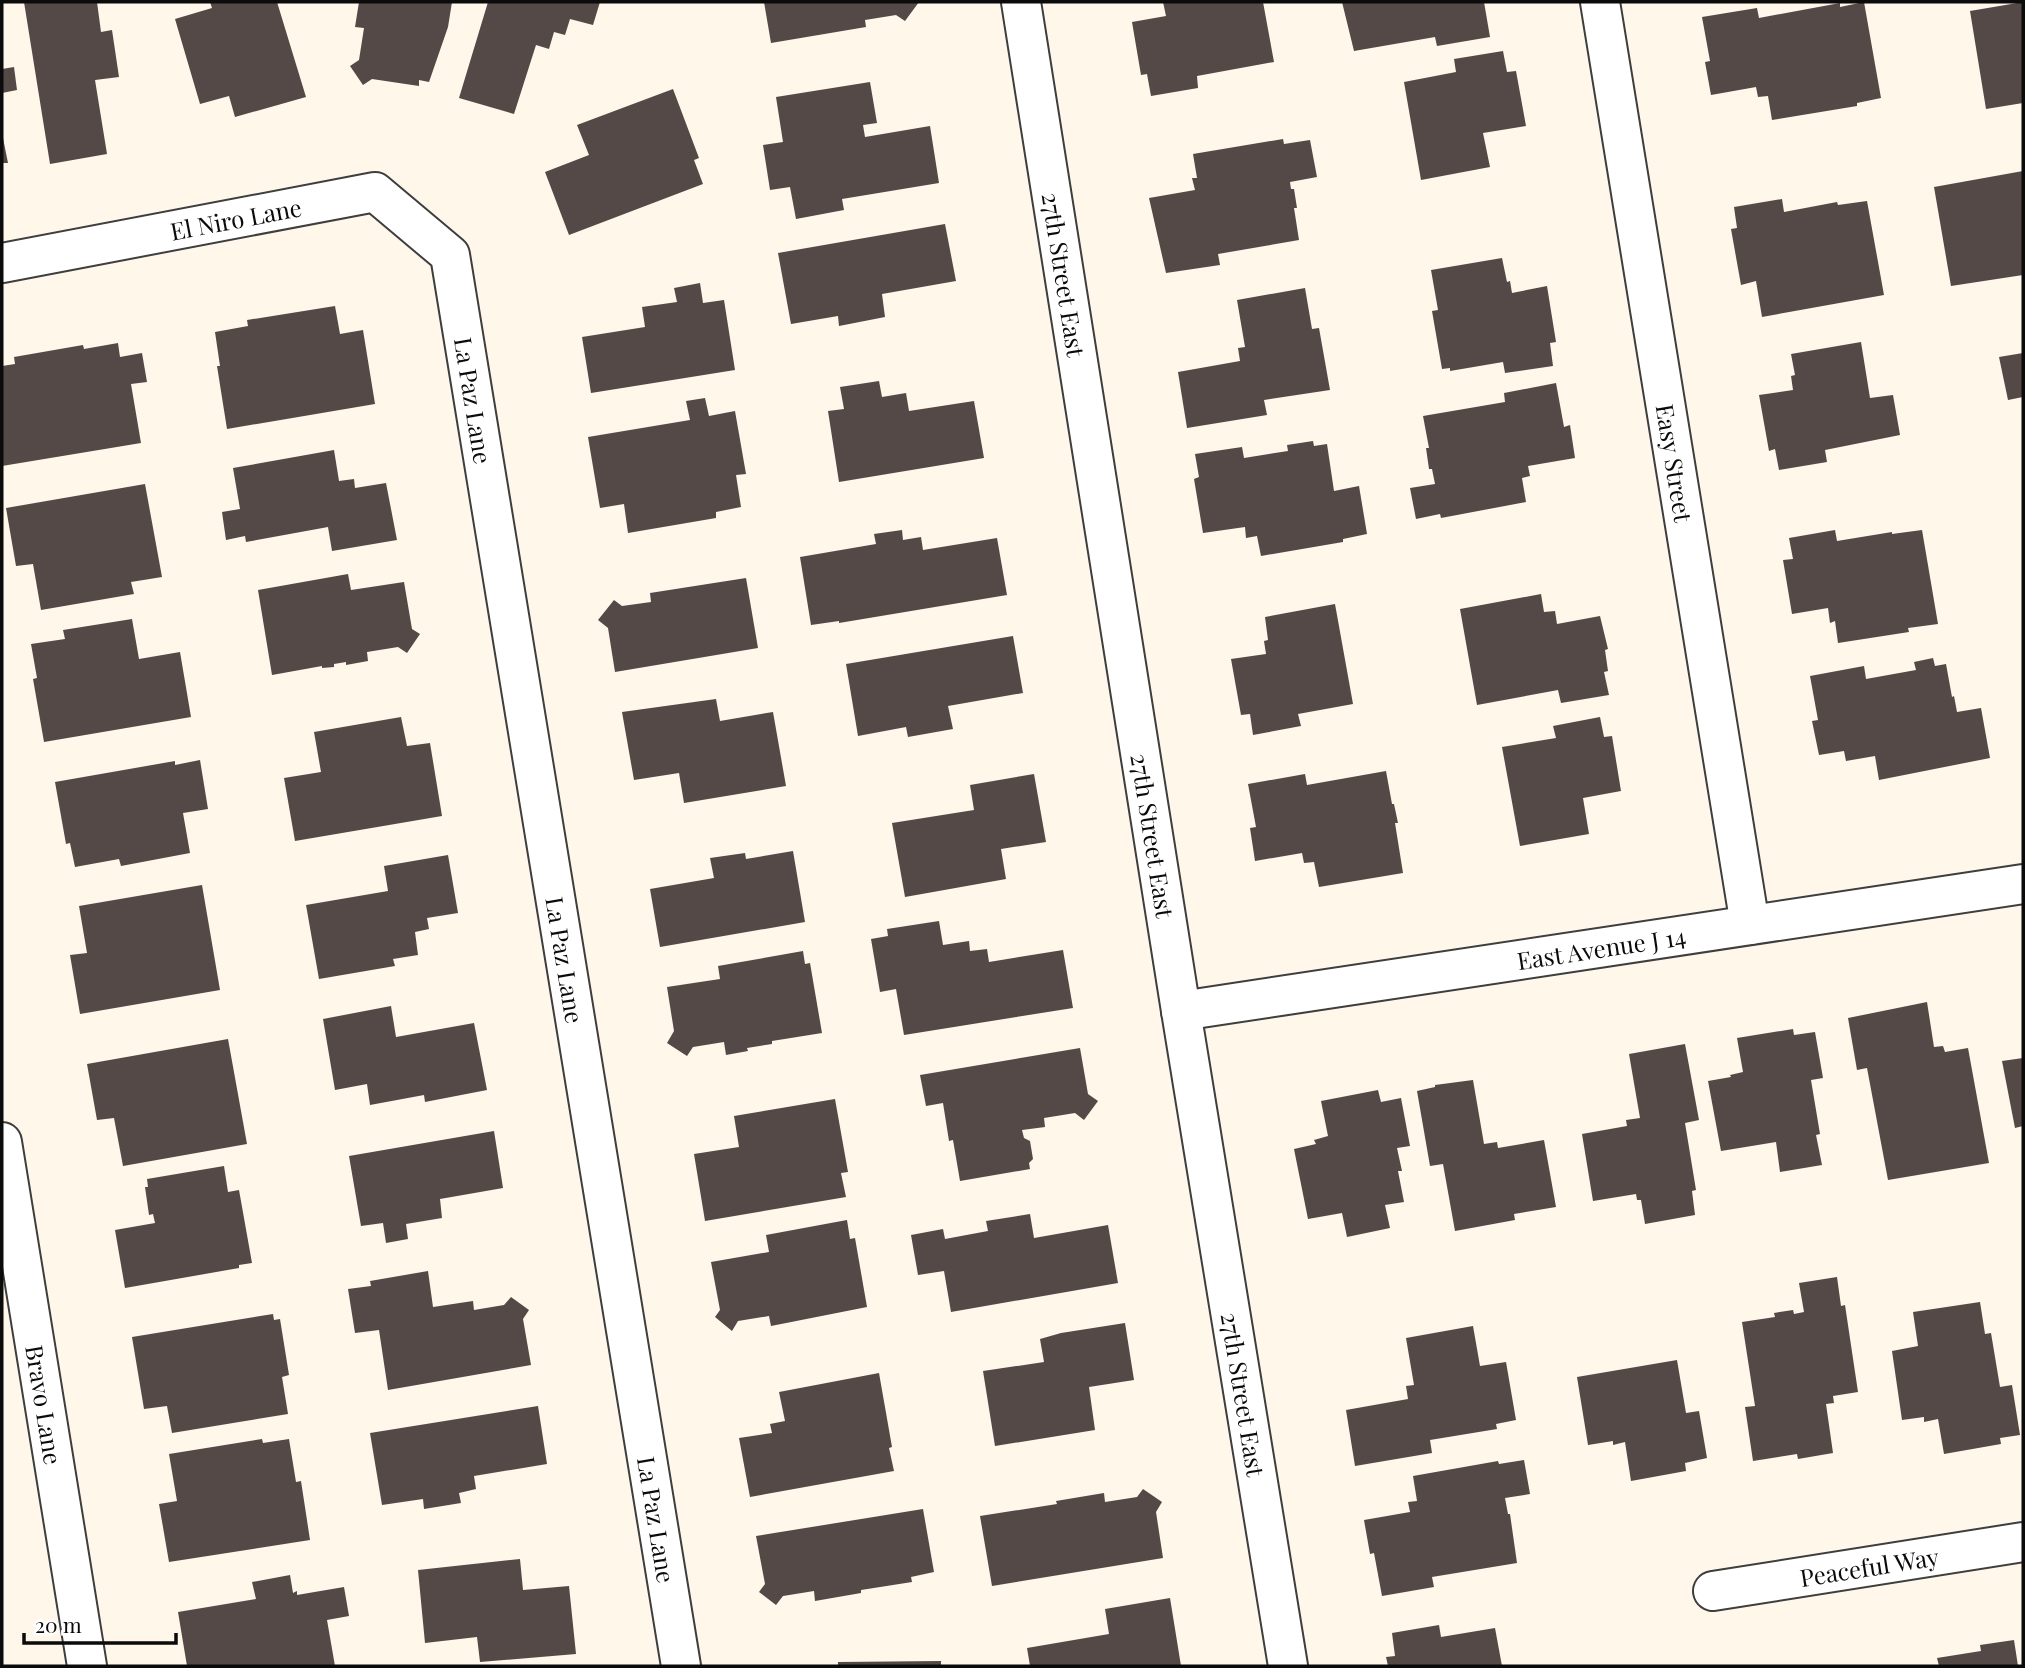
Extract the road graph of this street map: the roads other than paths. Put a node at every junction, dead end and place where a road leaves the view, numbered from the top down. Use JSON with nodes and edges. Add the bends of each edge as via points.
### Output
{"nodes":[{"id":1,"x":1021,"y":2,"type":"edge"},
{"id":2,"x":1600,"y":2,"type":"edge"},
{"id":3,"x":450,"y":255,"type":"joint"},
{"id":4,"x":2,"y":263,"type":"edge"},
{"id":5,"x":2023,"y":884,"type":"edge"},
{"id":6,"x":1751,"y":925,"type":"junction"},
{"id":7,"x":1181,"y":1011,"type":"junction"},
{"id":8,"x":2,"y":1142,"type":"edge"},
{"id":9,"x":2023,"y":1542,"type":"edge"},
{"id":10,"x":1713,"y":1591,"type":"dead end"},
{"id":11,"x":87,"y":1666,"type":"edge"},
{"id":12,"x":681,"y":1666,"type":"edge"},
{"id":13,"x":1288,"y":1666,"type":"edge"}],
"edges":[{"from":1,"to":7,"type":"street","name":"27th Street East"},
{"from":2,"to":6,"type":"street","name":"Easy Street"},
{"from":3,"to":4,"type":"street","name":"El Niro Lane","via":[[375,192]]},
{"from":3,"to":12,"type":"street","name":"La Paz Lane"},
{"from":5,"to":6,"type":"street","name":"East Avenue J 14"},
{"from":6,"to":7,"type":"street","name":"East Avenue J 14"},
{"from":7,"to":13,"type":"street","name":"27th Street East"},
{"from":8,"to":11,"type":"street","name":"Bravo Lane"},
{"from":9,"to":10,"type":"street","name":"Peaceful Way"}]}
